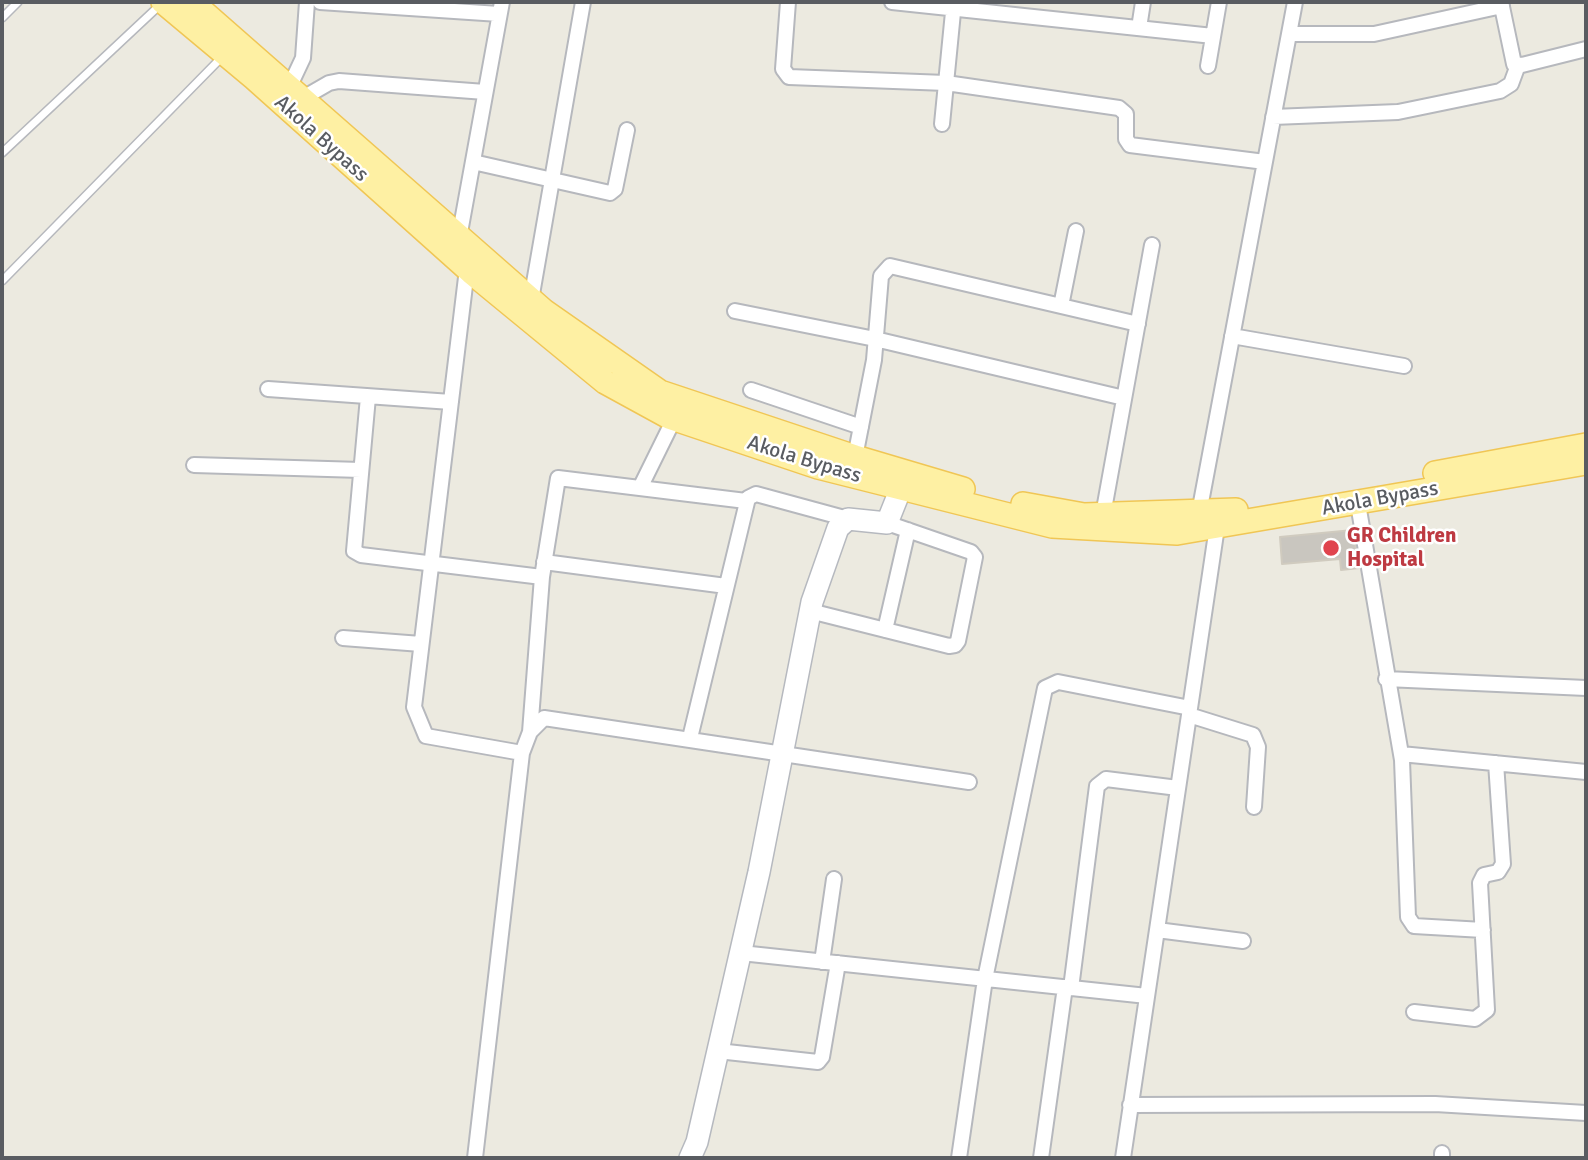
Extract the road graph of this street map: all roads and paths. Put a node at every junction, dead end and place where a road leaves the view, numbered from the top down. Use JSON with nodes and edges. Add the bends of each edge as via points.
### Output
{"nodes":[{"id":1,"x":18,"y":2,"type":"edge"},
{"id":2,"x":163,"y":2,"type":"edge"},
{"id":3,"x":192,"y":2,"type":"edge"},
{"id":4,"x":307,"y":2,"type":"edge"},
{"id":5,"x":320,"y":2,"type":"edge"},
{"id":6,"x":583,"y":2,"type":"edge"},
{"id":7,"x":788,"y":2,"type":"edge"},
{"id":8,"x":891,"y":2,"type":"edge"},
{"id":9,"x":1143,"y":2,"type":"edge"},
{"id":10,"x":1219,"y":2,"type":"edge"},
{"id":11,"x":1295,"y":2,"type":"edge"},
{"id":12,"x":1502,"y":4,"type":"edge"},
{"id":13,"x":954,"y":5,"type":"edge"},
{"id":14,"x":500,"y":8,"type":"edge"},
{"id":15,"x":2,"y":18,"type":"edge"},
{"id":16,"x":1139,"y":28,"type":"junction"},
{"id":17,"x":1289,"y":34,"type":"junction"},
{"id":18,"x":1213,"y":36,"type":"junction"},
{"id":19,"x":1586,"y":49,"type":"edge"},
{"id":20,"x":225,"y":54,"type":"junction"},
{"id":21,"x":1518,"y":65,"type":"junction"},
{"id":22,"x":1208,"y":66,"type":"dead end"},
{"id":23,"x":946,"y":83,"type":"junction"},
{"id":24,"x":485,"y":92,"type":"junction"},
{"id":25,"x":292,"y":96,"type":"junction"},
{"id":26,"x":1273,"y":117,"type":"junction"},
{"id":27,"x":942,"y":124,"type":"dead end"},
{"id":28,"x":627,"y":130,"type":"dead end"},
{"id":29,"x":2,"y":153,"type":"edge"},
{"id":30,"x":473,"y":162,"type":"junction"},
{"id":31,"x":1265,"y":162,"type":"junction"},
{"id":32,"x":552,"y":182,"type":"junction"},
{"id":33,"x":1076,"y":232,"type":"dead end"},
{"id":34,"x":459,"y":239,"type":"junction"},
{"id":35,"x":1152,"y":245,"type":"dead end"},
{"id":36,"x":467,"y":269,"type":"junction"},
{"id":37,"x":488,"y":275,"type":"junction"},
{"id":38,"x":2,"y":281,"type":"edge"},
{"id":39,"x":531,"y":300,"type":"junction"},
{"id":40,"x":1061,"y":306,"type":"junction"},
{"id":41,"x":735,"y":311,"type":"dead end"},
{"id":42,"x":1138,"y":324,"type":"junction"},
{"id":43,"x":1232,"y":335,"type":"junction"},
{"id":44,"x":876,"y":339,"type":"junction"},
{"id":45,"x":1404,"y":366,"type":"dead end"},
{"id":46,"x":268,"y":389,"type":"dead end"},
{"id":47,"x":751,"y":390,"type":"dead end"},
{"id":48,"x":368,"y":397,"type":"junction"},
{"id":49,"x":1124,"y":398,"type":"junction"},
{"id":50,"x":451,"y":402,"type":"junction"},
{"id":51,"x":674,"y":419,"type":"junction"},
{"id":52,"x":861,"y":427,"type":"junction"},
{"id":53,"x":1586,"y":445,"type":"edge"},
{"id":54,"x":855,"y":457,"type":"junction"},
{"id":55,"x":1586,"y":463,"type":"edge"},
{"id":56,"x":194,"y":465,"type":"dead end"},
{"id":57,"x":361,"y":470,"type":"junction"},
{"id":58,"x":640,"y":488,"type":"junction"},
{"id":59,"x":901,"y":488,"type":"junction"},
{"id":60,"x":746,"y":501,"type":"junction"},
{"id":61,"x":1358,"y":504,"type":"junction"},
{"id":62,"x":1103,"y":515,"type":"junction"},
{"id":63,"x":848,"y":519,"type":"junction"},
{"id":64,"x":1208,"y":520,"type":"junction"},
{"id":65,"x":887,"y":523,"type":"junction"},
{"id":66,"x":908,"y":530,"type":"junction"},
{"id":67,"x":431,"y":563,"type":"junction"},
{"id":68,"x":543,"y":569,"type":"junction"},
{"id":69,"x":726,"y":586,"type":"junction"},
{"id":70,"x":810,"y":611,"type":"junction"},
{"id":71,"x":885,"y":630,"type":"junction"},
{"id":72,"x":343,"y":638,"type":"dead end"},
{"id":73,"x":421,"y":644,"type":"junction"},
{"id":74,"x":1386,"y":679,"type":"junction"},
{"id":75,"x":1586,"y":688,"type":"edge"},
{"id":76,"x":1190,"y":711,"type":"junction"},
{"id":77,"x":530,"y":732,"type":"junction"},
{"id":78,"x":690,"y":738,"type":"junction"},
{"id":79,"x":782,"y":751,"type":"junction"},
{"id":80,"x":522,"y":753,"type":"junction"},
{"id":81,"x":1401,"y":754,"type":"junction"},
{"id":82,"x":1496,"y":763,"type":"junction"},
{"id":83,"x":1586,"y":772,"type":"edge"},
{"id":84,"x":969,"y":782,"type":"dead end"},
{"id":85,"x":1178,"y":788,"type":"junction"},
{"id":86,"x":1254,"y":807,"type":"dead end"},
{"id":87,"x":834,"y":879,"type":"dead end"},
{"id":88,"x":1157,"y":930,"type":"junction"},
{"id":89,"x":1483,"y":930,"type":"junction"},
{"id":90,"x":1244,"y":941,"type":"dead end"},
{"id":91,"x":741,"y":953,"type":"junction"},
{"id":92,"x":822,"y":961,"type":"junction"},
{"id":93,"x":838,"y":963,"type":"junction"},
{"id":94,"x":985,"y":979,"type":"junction"},
{"id":95,"x":1068,"y":987,"type":"junction"},
{"id":96,"x":1147,"y":996,"type":"junction"},
{"id":97,"x":1414,"y":1012,"type":"dead end"},
{"id":98,"x":718,"y":1051,"type":"junction"},
{"id":99,"x":1130,"y":1105,"type":"junction"},
{"id":100,"x":1586,"y":1113,"type":"edge"},
{"id":101,"x":475,"y":1158,"type":"edge"},
{"id":102,"x":690,"y":1158,"type":"edge"},
{"id":103,"x":960,"y":1158,"type":"edge"},
{"id":104,"x":1041,"y":1158,"type":"edge"},
{"id":105,"x":1123,"y":1158,"type":"edge"}],
"edges":[{"from":1,"to":15,"type":"lane"},
{"from":2,"to":20,"type":"main road","name":"Akola Bypass"},
{"from":2,"to":29,"type":"lane"},
{"from":3,"to":25,"type":"main road","name":"Akola Bypass"},
{"from":4,"to":25,"type":"street","via":[[304,53]]},
{"from":5,"to":14,"type":"street"},
{"from":6,"to":32,"type":"street"},
{"from":7,"to":23,"type":"street","via":[[786,76]]},
{"from":8,"to":13,"type":"street"},
{"from":9,"to":16,"type":"street"},
{"from":10,"to":18,"type":"street"},
{"from":11,"to":17,"type":"street"},
{"from":12,"to":17,"type":"street","via":[[1367,35]]},
{"from":12,"to":21,"type":"street","via":[[1511,61]]},
{"from":13,"to":16,"type":"street"},
{"from":13,"to":23,"type":"street"},
{"from":14,"to":24,"type":"street"},
{"from":16,"to":18,"type":"street"},
{"from":17,"to":26,"type":"street"},
{"from":18,"to":22,"type":"street"},
{"from":19,"to":21,"type":"street"},
{"from":20,"to":25,"type":"main road","name":"Akola Bypass"},
{"from":20,"to":38,"type":"lane"},
{"from":21,"to":26,"type":"street","via":[[1511,84],[1500,91],[1398,112]]},
{"from":23,"to":27,"type":"street"},
{"from":23,"to":31,"type":"street","via":[[1119,108],[1126,114],[1130,145]]},
{"from":24,"to":25,"type":"street","via":[[340,81]]},
{"from":24,"to":30,"type":"street"},
{"from":25,"to":34,"type":"main road","name":"Akola Bypass"},
{"from":25,"to":36,"type":"main road","name":"Akola Bypass"},
{"from":26,"to":31,"type":"street"},
{"from":28,"to":32,"type":"street","via":[[613,191]]},
{"from":30,"to":32,"type":"street"},
{"from":30,"to":34,"type":"street"},
{"from":31,"to":43,"type":"street"},
{"from":32,"to":39,"type":"street"},
{"from":33,"to":40,"type":"street"},
{"from":34,"to":37,"type":"main road","name":"Akola Bypass"},
{"from":35,"to":42,"type":"street"},
{"from":36,"to":37,"type":"main road","name":"Akola Bypass"},
{"from":36,"to":50,"type":"street"},
{"from":37,"to":39,"type":"main road","name":"Akola Bypass"},
{"from":37,"to":51,"type":"main road","name":"Akola Bypass","via":[[606,382]]},
{"from":39,"to":54,"type":"main road","name":"Akola Bypass","via":[[660,392]]},
{"from":40,"to":42,"type":"street"},
{"from":40,"to":44,"type":"street","via":[[890,266],[881,276]]},
{"from":41,"to":44,"type":"street"},
{"from":42,"to":49,"type":"street"},
{"from":43,"to":45,"type":"street"},
{"from":43,"to":64,"type":"street"},
{"from":44,"to":49,"type":"street"},
{"from":44,"to":52,"type":"street"},
{"from":46,"to":48,"type":"street"},
{"from":47,"to":52,"type":"street"},
{"from":48,"to":50,"type":"street"},
{"from":48,"to":57,"type":"street"},
{"from":49,"to":62,"type":"street"},
{"from":50,"to":67,"type":"street"},
{"from":51,"to":58,"type":"street"},
{"from":51,"to":59,"type":"main road","name":"Akola Bypass","via":[[822,468]]},
{"from":52,"to":54,"type":"street"},
{"from":53,"to":64,"type":"main road","name":"Akola Bypass","via":[[1246,508]]},
{"from":54,"to":62,"type":"main road","name":"Akola Bypass","via":[[994,499],[1084,516]]},
{"from":55,"to":61,"type":"main road","name":"Akola Bypass"},
{"from":56,"to":57,"type":"street"},
{"from":57,"to":67,"type":"street","via":[[354,551]]},
{"from":58,"to":60,"type":"street"},
{"from":58,"to":68,"type":"street","via":[[558,478]]},
{"from":59,"to":64,"type":"main road","name":"Akola Bypass","via":[[1060,527],[1177,533]]},
{"from":59,"to":65,"type":"street"},
{"from":60,"to":63,"type":"street","via":[[756,494]]},
{"from":60,"to":69,"type":"street"},
{"from":61,"to":64,"type":"main road","name":"Akola Bypass"},
{"from":61,"to":74,"type":"street"},
{"from":62,"to":64,"type":"main road","name":"Akola Bypass"},
{"from":63,"to":65,"type":"street"},
{"from":63,"to":70,"type":"street","via":[[838,528]]},
{"from":64,"to":76,"type":"street","via":[[1207,581]]},
{"from":65,"to":66,"type":"street"},
{"from":66,"to":71,"type":"street"},
{"from":66,"to":71,"type":"street","via":[[975,557],[958,641],[949,646]]},
{"from":67,"to":68,"type":"street"},
{"from":67,"to":73,"type":"street"},
{"from":68,"to":69,"type":"street"},
{"from":68,"to":77,"type":"street"},
{"from":69,"to":78,"type":"street"},
{"from":70,"to":71,"type":"street"},
{"from":70,"to":79,"type":"street"},
{"from":72,"to":73,"type":"street"},
{"from":73,"to":80,"type":"street","via":[[414,707],[426,736]]},
{"from":74,"to":75,"type":"street"},
{"from":74,"to":81,"type":"street"},
{"from":76,"to":85,"type":"street"},
{"from":76,"to":86,"type":"street","via":[[1253,734],[1258,747]]},
{"from":76,"to":94,"type":"street","via":[[1058,682],[1045,688]]},
{"from":77,"to":78,"type":"street","via":[[544,718]]},
{"from":77,"to":80,"type":"street"},
{"from":78,"to":79,"type":"street"},
{"from":79,"to":84,"type":"street"},
{"from":79,"to":91,"type":"street"},
{"from":80,"to":101,"type":"street"},
{"from":81,"to":82,"type":"street"},
{"from":81,"to":89,"type":"street","via":[[1410,922],[1414,926]]},
{"from":82,"to":83,"type":"street"},
{"from":82,"to":89,"type":"street","via":[[1503,864],[1498,872],[1481,879]]},
{"from":85,"to":88,"type":"street"},
{"from":85,"to":95,"type":"street","via":[[1106,779],[1097,786]]},
{"from":87,"to":92,"type":"street"},
{"from":88,"to":90,"type":"street"},
{"from":88,"to":96,"type":"street"},
{"from":89,"to":97,"type":"street","via":[[1485,1015],[1475,1019]]},
{"from":91,"to":92,"type":"street"},
{"from":91,"to":98,"type":"street"},
{"from":92,"to":93,"type":"street"},
{"from":93,"to":94,"type":"street"},
{"from":93,"to":98,"type":"street","via":[[818,1062]]},
{"from":94,"to":95,"type":"street"},
{"from":94,"to":103,"type":"street"},
{"from":95,"to":96,"type":"street"},
{"from":95,"to":104,"type":"street"},
{"from":96,"to":99,"type":"street"},
{"from":98,"to":102,"type":"street","via":[[698,1142]]},
{"from":99,"to":100,"type":"street","via":[[1435,1104]]},
{"from":99,"to":105,"type":"street"}]}
